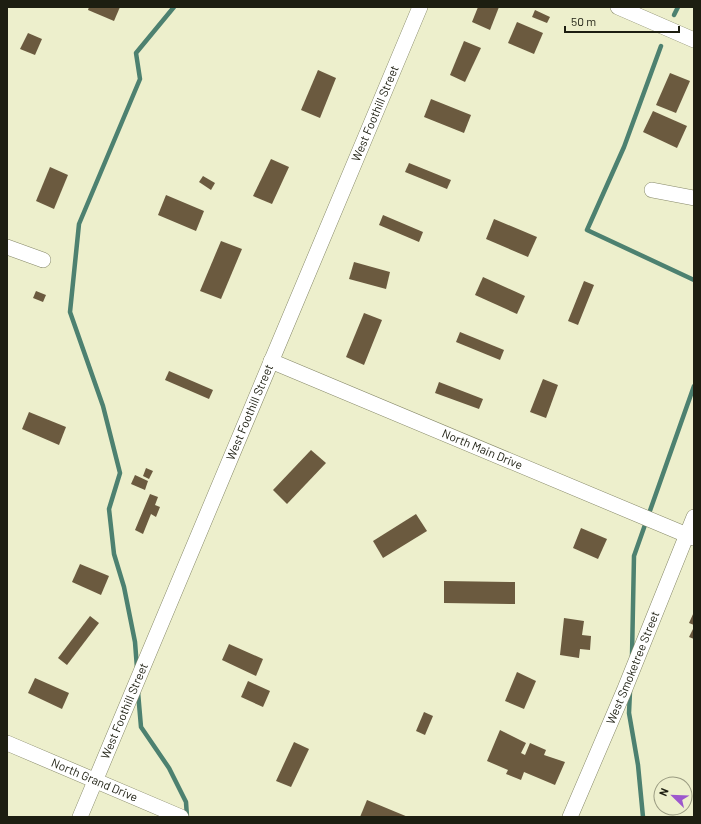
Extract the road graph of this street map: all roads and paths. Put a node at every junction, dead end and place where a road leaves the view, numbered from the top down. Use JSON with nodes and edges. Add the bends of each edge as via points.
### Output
{"nodes":[{"id":1,"x":420,"y":7,"type":"edge"},
{"id":2,"x":618,"y":7,"type":"edge"},
{"id":3,"x":694,"y":40,"type":"edge"},
{"id":4,"x":652,"y":190,"type":"dead end"},
{"id":5,"x":694,"y":198,"type":"edge"},
{"id":6,"x":7,"y":247,"type":"edge"},
{"id":7,"x":43,"y":260,"type":"dead end"},
{"id":8,"x":271,"y":361,"type":"junction"},
{"id":9,"x":694,"y":517,"type":"edge"},
{"id":10,"x":690,"y":536,"type":"edge"},
{"id":11,"x":7,"y":742,"type":"edge"},
{"id":12,"x":96,"y":779,"type":"junction"},
{"id":13,"x":80,"y":817,"type":"edge"},
{"id":14,"x":181,"y":817,"type":"edge"},
{"id":15,"x":570,"y":817,"type":"edge"}],
"edges":[{"from":1,"to":8,"type":"street","name":"West Foothill Street"},
{"from":2,"to":3,"type":"street"},
{"from":4,"to":5,"type":"street"},
{"from":6,"to":7,"type":"street"},
{"from":8,"to":10,"type":"street","name":"North Main Drive"},
{"from":8,"to":12,"type":"street","name":"West Foothill Street"},
{"from":9,"to":10,"type":"street","name":"West Smoketree Street"},
{"from":10,"to":15,"type":"street","name":"West Smoketree Street"},
{"from":11,"to":12,"type":"street","name":"North Grand Drive"},
{"from":12,"to":13,"type":"street","name":"West Foothill Street"},
{"from":12,"to":14,"type":"street","name":"North Grand Drive"}]}
